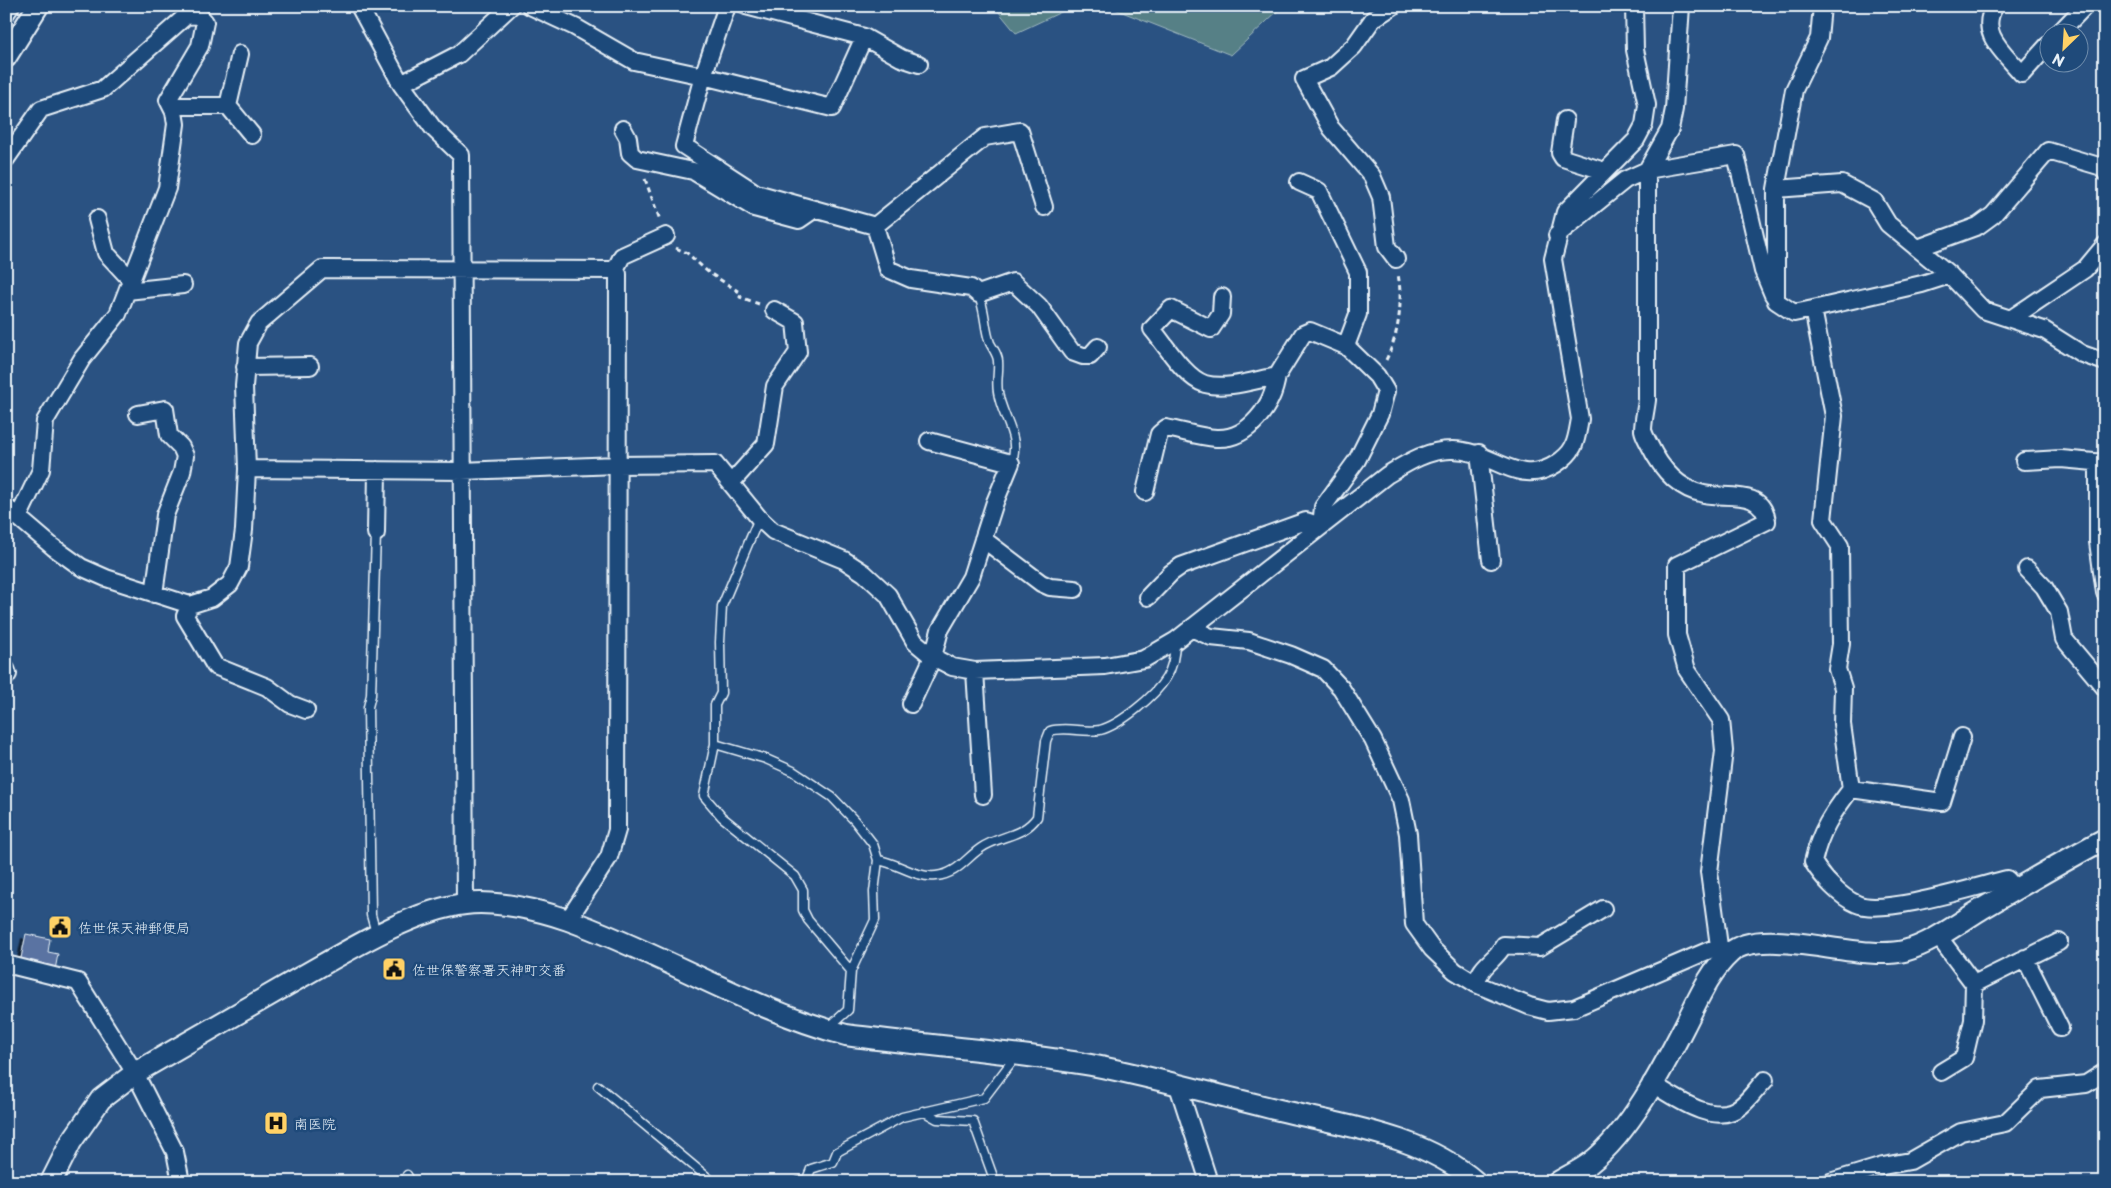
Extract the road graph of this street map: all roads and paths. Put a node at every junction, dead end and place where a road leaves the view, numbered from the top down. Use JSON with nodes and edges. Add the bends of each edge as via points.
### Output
{"nodes":[{"id":1,"x":11,"y":6,"type":"edge"},
{"id":2,"x":38,"y":6,"type":"edge"},
{"id":3,"x":358,"y":6,"type":"edge"},
{"id":4,"x":511,"y":6,"type":"edge"},
{"id":5,"x":530,"y":6,"type":"edge"},
{"id":6,"x":728,"y":6,"type":"edge"},
{"id":7,"x":746,"y":6,"type":"edge"},
{"id":8,"x":1393,"y":6,"type":"edge"},
{"id":9,"x":1634,"y":6,"type":"edge"},
{"id":10,"x":1681,"y":6,"type":"edge"},
{"id":11,"x":1822,"y":6,"type":"edge"},
{"id":12,"x":1995,"y":6,"type":"edge"},
{"id":13,"x":2085,"y":6,"type":"edge"},
{"id":14,"x":6,"y":14,"type":"edge"},
{"id":15,"x":2070,"y":22,"type":"edge"},
{"id":16,"x":864,"y":37,"type":"junction"},
{"id":17,"x":240,"y":54,"type":"dead end"},
{"id":18,"x":2038,"y":56,"type":"edge"},
{"id":19,"x":6,"y":57,"type":"edge"},
{"id":20,"x":920,"y":64,"type":"dead end"},
{"id":21,"x":703,"y":76,"type":"junction"},
{"id":22,"x":397,"y":78,"type":"junction"},
{"id":23,"x":172,"y":106,"type":"junction"},
{"id":24,"x":228,"y":106,"type":"junction"},
{"id":25,"x":1565,"y":120,"type":"dead end"},
{"id":26,"x":623,"y":129,"type":"dead end"},
{"id":27,"x":252,"y":135,"type":"dead end"},
{"id":28,"x":6,"y":159,"type":"edge"},
{"id":29,"x":649,"y":162,"type":"junction"},
{"id":30,"x":1647,"y":170,"type":"junction"},
{"id":31,"x":1604,"y":171,"type":"junction"},
{"id":32,"x":2105,"y":172,"type":"edge"},
{"id":33,"x":1299,"y":182,"type":"dead end"},
{"id":34,"x":1776,"y":189,"type":"junction"},
{"id":35,"x":1044,"y":207,"type":"dead end"},
{"id":36,"x":815,"y":209,"type":"junction"},
{"id":37,"x":97,"y":219,"type":"dead end"},
{"id":38,"x":875,"y":226,"type":"junction"},
{"id":39,"x":666,"y":236,"type":"junction"},
{"id":40,"x":1557,"y":236,"type":"junction"},
{"id":41,"x":2105,"y":245,"type":"edge"},
{"id":42,"x":1918,"y":248,"type":"junction"},
{"id":43,"x":1396,"y":259,"type":"joint"},
{"id":44,"x":462,"y":268,"type":"junction"},
{"id":45,"x":615,"y":270,"type":"junction"},
{"id":46,"x":1950,"y":275,"type":"junction"},
{"id":47,"x":183,"y":285,"type":"dead end"},
{"id":48,"x":129,"y":286,"type":"junction"},
{"id":49,"x":978,"y":294,"type":"junction"},
{"id":50,"x":1222,"y":297,"type":"dead end"},
{"id":51,"x":1776,"y":301,"type":"junction"},
{"id":52,"x":1813,"y":309,"type":"junction"},
{"id":53,"x":774,"y":310,"type":"joint"},
{"id":54,"x":2012,"y":318,"type":"junction"},
{"id":55,"x":1346,"y":346,"type":"junction"},
{"id":56,"x":1098,"y":347,"type":"dead end"},
{"id":57,"x":2105,"y":362,"type":"edge"},
{"id":58,"x":310,"y":366,"type":"dead end"},
{"id":59,"x":246,"y":367,"type":"junction"},
{"id":60,"x":1277,"y":376,"type":"junction"},
{"id":61,"x":1377,"y":376,"type":"junction"},
{"id":62,"x":138,"y":414,"type":"dead end"},
{"id":63,"x":929,"y":441,"type":"dead end"},
{"id":64,"x":1478,"y":454,"type":"junction"},
{"id":65,"x":2024,"y":461,"type":"dead end"},
{"id":66,"x":1011,"y":463,"type":"junction"},
{"id":67,"x":2101,"y":463,"type":"edge"},
{"id":68,"x":616,"y":465,"type":"junction"},
{"id":69,"x":247,"y":469,"type":"junction"},
{"id":70,"x":377,"y":470,"type":"junction"},
{"id":71,"x":462,"y":471,"type":"junction"},
{"id":72,"x":732,"y":482,"type":"junction"},
{"id":73,"x":1145,"y":492,"type":"dead end"},
{"id":74,"x":12,"y":512,"type":"edge"},
{"id":75,"x":759,"y":518,"type":"junction"},
{"id":76,"x":1321,"y":526,"type":"junction"},
{"id":77,"x":376,"y":533,"type":"joint"},
{"id":78,"x":983,"y":539,"type":"junction"},
{"id":79,"x":1491,"y":560,"type":"dead end"},
{"id":80,"x":2027,"y":569,"type":"dead end"},
{"id":81,"x":1075,"y":589,"type":"dead end"},
{"id":82,"x":2105,"y":593,"type":"edge"},
{"id":83,"x":154,"y":594,"type":"junction"},
{"id":84,"x":1148,"y":597,"type":"dead end"},
{"id":85,"x":190,"y":605,"type":"junction"},
{"id":86,"x":1191,"y":628,"type":"junction"},
{"id":87,"x":1175,"y":641,"type":"junction"},
{"id":88,"x":933,"y":657,"type":"junction"},
{"id":89,"x":6,"y":669,"type":"edge"},
{"id":90,"x":975,"y":671,"type":"junction"},
{"id":91,"x":6,"y":677,"type":"edge"},
{"id":92,"x":2105,"y":688,"type":"edge"},
{"id":93,"x":911,"y":704,"type":"dead end"},
{"id":94,"x":306,"y":710,"type":"dead end"},
{"id":95,"x":1962,"y":737,"type":"dead end"},
{"id":96,"x":715,"y":744,"type":"junction"},
{"id":97,"x":1851,"y":789,"type":"junction"},
{"id":98,"x":983,"y":795,"type":"dead end"},
{"id":99,"x":2105,"y":839,"type":"edge"},
{"id":100,"x":878,"y":860,"type":"junction"},
{"id":101,"x":2016,"y":889,"type":"junction"},
{"id":102,"x":465,"y":904,"type":"junction"},
{"id":103,"x":1603,"y":909,"type":"dead end"},
{"id":104,"x":568,"y":920,"type":"junction"},
{"id":105,"x":377,"y":935,"type":"junction"},
{"id":106,"x":1938,"y":936,"type":"junction"},
{"id":107,"x":2059,"y":942,"type":"dead end"},
{"id":108,"x":1725,"y":950,"type":"junction"},
{"id":109,"x":2025,"y":958,"type":"junction"},
{"id":110,"x":6,"y":964,"type":"edge"},
{"id":111,"x":851,"y":971,"type":"junction"},
{"id":112,"x":1476,"y":984,"type":"junction"},
{"id":113,"x":1974,"y":984,"type":"junction"},
{"id":114,"x":2060,"y":1028,"type":"dead end"},
{"id":115,"x":825,"y":1030,"type":"junction"},
{"id":116,"x":1018,"y":1054,"type":"junction"},
{"id":117,"x":1941,"y":1072,"type":"dead end"},
{"id":118,"x":2105,"y":1072,"type":"edge"},
{"id":119,"x":136,"y":1074,"type":"junction"},
{"id":120,"x":1765,"y":1080,"type":"dead end"},
{"id":121,"x":1651,"y":1083,"type":"junction"},
{"id":122,"x":598,"y":1086,"type":"dead end"},
{"id":123,"x":1178,"y":1086,"type":"junction"},
{"id":124,"x":923,"y":1111,"type":"junction"},
{"id":125,"x":178,"y":1180,"type":"edge"},
{"id":126,"x":51,"y":1182,"type":"edge"},
{"id":127,"x":713,"y":1182,"type":"edge"},
{"id":128,"x":798,"y":1182,"type":"edge"},
{"id":129,"x":995,"y":1182,"type":"edge"},
{"id":130,"x":1209,"y":1182,"type":"edge"},
{"id":131,"x":1476,"y":1182,"type":"edge"},
{"id":132,"x":1558,"y":1182,"type":"edge"},
{"id":133,"x":1830,"y":1182,"type":"edge"}],
"edges":[{"from":1,"to":14,"type":"street"},
{"from":2,"to":19,"type":"street"},
{"from":3,"to":22,"type":"street"},
{"from":4,"to":22,"type":"street","via":[[459,54]]},
{"from":5,"to":21,"type":"street","via":[[634,60]]},
{"from":6,"to":21,"type":"street"},
{"from":7,"to":16,"type":"street"},
{"from":8,"to":43,"type":"street","via":[[1373,19],[1354,46],[1331,67],[1304,78],[1331,128],[1372,176],[1381,197],[1387,247]]},
{"from":9,"to":31,"type":"street","via":[[1635,50],[1647,105],[1644,125],[1636,140]]},
{"from":10,"to":30,"type":"street","via":[[1670,130]]},
{"from":11,"to":34,"type":"street","via":[[1819,38],[1794,90]]},
{"from":12,"to":18,"type":"street","via":[[1988,20],[1989,34],[2022,74]]},
{"from":13,"to":15,"type":"street"},
{"from":16,"to":20,"type":"street","via":[[901,58]]},
{"from":16,"to":21,"type":"street","via":[[832,108]]},
{"from":17,"to":24,"type":"street"},
{"from":21,"to":36,"type":"street","via":[[684,146],[756,193]]},
{"from":22,"to":44,"type":"street","via":[[433,128],[460,155]]},
{"from":23,"to":24,"type":"street"},
{"from":23,"to":28,"type":"street","via":[[168,100],[200,46],[205,22],[199,15],[186,16],[103,89],[41,109]]},
{"from":23,"to":48,"type":"street","via":[[176,124],[166,188]]},
{"from":24,"to":27,"type":"street"},
{"from":25,"to":31,"type":"street","via":[[1560,153],[1563,158]]},
{"from":26,"to":29,"type":"street","via":[[630,153]]},
{"from":29,"to":36,"type":"street","via":[[692,171],[754,208],[799,220]]},
{"from":29,"to":39,"type":"path","via":[[644,176]]},
{"from":30,"to":40,"type":"street","via":[[1625,180]]},
{"from":30,"to":51,"type":"street","via":[[1736,155],[1763,271]]},
{"from":30,"to":108,"type":"street","via":[[1647,400],[1643,432],[1660,465],[1675,480],[1703,494],[1758,501],[1767,520],[1677,564],[1677,635],[1688,670],[1721,720],[1724,751],[1709,872]]},
{"from":31,"to":40,"type":"street","via":[[1565,212]]},
{"from":32,"to":42,"type":"street","via":[[2102,167],[2048,150],[1993,215],[1978,226]]},
{"from":33,"to":55,"type":"street","via":[[1318,191],[1358,272],[1358,314]]},
{"from":34,"to":42,"type":"street","via":[[1842,184],[1874,201],[1888,224]]},
{"from":34,"to":51,"type":"street"},
{"from":35,"to":38,"type":"street","via":[[1020,131],[985,137]]},
{"from":36,"to":38,"type":"street"},
{"from":37,"to":48,"type":"street","via":[[106,253]]},
{"from":38,"to":49,"type":"street","via":[[888,269],[911,279],[971,288]]},
{"from":39,"to":45,"type":"street","via":[[622,256]]},
{"from":39,"to":53,"type":"path","via":[[671,246],[687,253],[741,294],[740,297]]},
{"from":40,"to":64,"type":"street","via":[[1553,259],[1580,419],[1575,444],[1568,456],[1543,472],[1521,473]]},
{"from":41,"to":54,"type":"street","via":[[2085,269]]},
{"from":42,"to":46,"type":"street"},
{"from":43,"to":61,"type":"path","via":[[1400,287],[1399,319],[1393,346]]},
{"from":44,"to":45,"type":"street"},
{"from":44,"to":59,"type":"street","via":[[322,269],[259,323],[248,342]]},
{"from":44,"to":71,"type":"street"},
{"from":45,"to":68,"type":"street","via":[[618,274]]},
{"from":46,"to":52,"type":"street"},
{"from":46,"to":54,"type":"street","via":[[1983,310]]},
{"from":47,"to":48,"type":"street"},
{"from":48,"to":74,"type":"street","via":[[118,314],[82,359],[46,421],[41,470]]},
{"from":49,"to":56,"type":"street","via":[[1012,282],[1039,306],[1072,352],[1090,356]]},
{"from":49,"to":66,"type":"lane","via":[[989,342],[998,360],[998,395],[1013,438]]},
{"from":50,"to":60,"type":"street","via":[[1221,314],[1211,328],[1171,309],[1152,329],[1189,374],[1204,384],[1221,386]]},
{"from":51,"to":52,"type":"street","via":[[1794,313]]},
{"from":52,"to":97,"type":"street","via":[[1834,416],[1823,520],[1840,546],[1841,644],[1837,669],[1843,688],[1842,724]]},
{"from":53,"to":72,"type":"street","via":[[795,322],[798,352],[775,386],[766,444]]},
{"from":54,"to":57,"type":"street","via":[[2044,330],[2082,354]]},
{"from":55,"to":60,"type":"street","via":[[1310,331],[1303,334]]},
{"from":55,"to":61,"type":"street"},
{"from":58,"to":59,"type":"street"},
{"from":59,"to":69,"type":"street"},
{"from":60,"to":73,"type":"street","via":[[1276,386],[1258,420],[1236,434],[1218,438],[1166,428],[1159,434]]},
{"from":61,"to":76,"type":"street","via":[[1386,391],[1380,414],[1357,460],[1323,507]]},
{"from":62,"to":83,"type":"street","via":[[165,409],[169,435],[185,456],[182,472],[164,515]]},
{"from":63,"to":66,"type":"street"},
{"from":64,"to":76,"type":"street","via":[[1450,450],[1418,457],[1387,475]]},
{"from":64,"to":79,"type":"street"},
{"from":65,"to":67,"type":"street","via":[[2061,459]]},
{"from":66,"to":78,"type":"street"},
{"from":67,"to":82,"type":"street","via":[[2098,542]]},
{"from":68,"to":71,"type":"street"},
{"from":68,"to":72,"type":"street","via":[[714,464]]},
{"from":68,"to":104,"type":"street","via":[[617,830],[609,856]]},
{"from":69,"to":70,"type":"street"},
{"from":69,"to":85,"type":"street","via":[[239,567],[230,584],[212,598]]},
{"from":70,"to":71,"type":"street"},
{"from":70,"to":77,"type":"street"},
{"from":71,"to":102,"type":"street"},
{"from":72,"to":75,"type":"street"},
{"from":74,"to":83,"type":"street","via":[[81,567]]},
{"from":75,"to":88,"type":"street","via":[[788,539],[844,560],[864,572],[888,595],[915,642]]},
{"from":75,"to":96,"type":"lane","via":[[722,606],[721,693],[715,705]]},
{"from":76,"to":84,"type":"street","via":[[1306,521],[1181,566]]},
{"from":76,"to":86,"type":"street"},
{"from":77,"to":105,"type":"lane","via":[[368,708],[371,915]]},
{"from":78,"to":81,"type":"street","via":[[1041,583]]},
{"from":78,"to":88,"type":"street","via":[[966,588],[940,630]]},
{"from":80,"to":92,"type":"street","via":[[2044,587],[2059,612],[2064,639]]},
{"from":83,"to":85,"type":"street"},
{"from":85,"to":94,"type":"street","via":[[185,616],[215,666],[267,687],[290,704]]},
{"from":86,"to":87,"type":"street"},
{"from":86,"to":112,"type":"street","via":[[1211,637],[1249,641],[1291,655],[1323,669],[1341,688],[1373,740],[1401,800],[1408,834],[1414,924],[1432,949],[1455,971]]},
{"from":87,"to":90,"type":"street","via":[[1144,659],[1105,666]]},
{"from":87,"to":100,"type":"lane","via":[[1175,657],[1158,690],[1118,722],[1099,730],[1050,731],[1046,740],[1037,817],[1031,826],[982,847],[956,871],[937,876],[919,875]]},
{"from":88,"to":90,"type":"street","via":[[952,666]]},
{"from":88,"to":93,"type":"street"},
{"from":89,"to":91,"type":"street"},
{"from":90,"to":98,"type":"street"},
{"from":95,"to":97,"type":"street","via":[[1942,802]]},
{"from":96,"to":100,"type":"lane","via":[[766,759],[832,797],[873,844]]},
{"from":96,"to":111,"type":"lane","via":[[704,796],[722,817],[795,876],[802,890],[803,910],[808,920]]},
{"from":97,"to":101,"type":"street","via":[[1818,839],[1813,862],[1822,878],[1857,904],[1874,906],[1931,899],[2008,878]]},
{"from":99,"to":101,"type":"street"},
{"from":100,"to":111,"type":"lane","via":[[875,920]]},
{"from":101,"to":106,"type":"street"},
{"from":102,"to":104,"type":"street","via":[[532,910]]},
{"from":102,"to":105,"type":"street","via":[[431,912]]},
{"from":103,"to":112,"type":"street","via":[[1540,947],[1504,945],[1479,972]]},
{"from":104,"to":115,"type":"street","via":[[734,994]]},
{"from":105,"to":119,"type":"street"},
{"from":106,"to":108,"type":"street","via":[[1904,951],[1878,953],[1779,942],[1749,943]]},
{"from":106,"to":113,"type":"street"},
{"from":107,"to":109,"type":"street"},
{"from":108,"to":112,"type":"street","via":[[1574,1008],[1548,1011]]},
{"from":108,"to":121,"type":"street"},
{"from":109,"to":113,"type":"street"},
{"from":109,"to":114,"type":"street"},
{"from":110,"to":119,"type":"street","via":[[78,982]]},
{"from":111,"to":115,"type":"lane","via":[[848,1010]]},
{"from":113,"to":117,"type":"street","via":[[1973,1020],[1964,1058]]},
{"from":115,"to":116,"type":"street"},
{"from":116,"to":123,"type":"street","via":[[1091,1066]]},
{"from":116,"to":124,"type":"lane","via":[[984,1098]]},
{"from":118,"to":133,"type":"street","via":[[2086,1084],[2040,1089],[2005,1123],[1961,1132],[1910,1161]]},
{"from":119,"to":125,"type":"street","via":[[175,1152]]},
{"from":119,"to":126,"type":"street","via":[[101,1099],[71,1142]]},
{"from":120,"to":121,"type":"street","via":[[1740,1108],[1718,1114],[1702,1112]]},
{"from":121,"to":132,"type":"street","via":[[1634,1113],[1608,1147],[1590,1163]]},
{"from":122,"to":127,"type":"lane"},
{"from":123,"to":130,"type":"street"},
{"from":123,"to":131,"type":"street","via":[[1376,1133],[1431,1151],[1461,1168]]},
{"from":124,"to":128,"type":"lane","via":[[902,1117],[837,1152],[833,1162],[811,1169],[807,1178]]},
{"from":124,"to":129,"type":"lane","via":[[937,1119],[973,1122]]}]}
